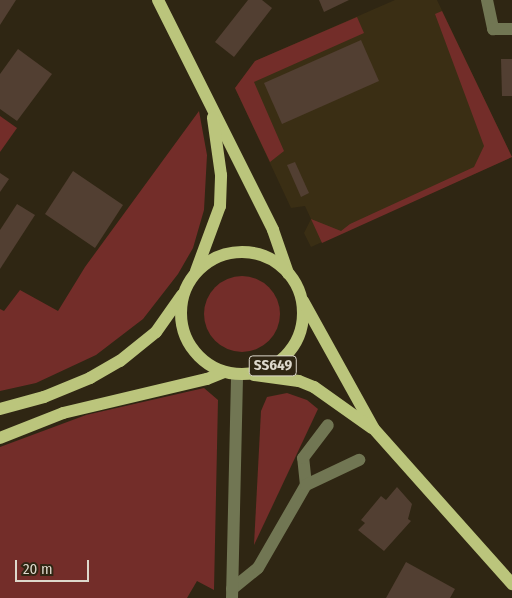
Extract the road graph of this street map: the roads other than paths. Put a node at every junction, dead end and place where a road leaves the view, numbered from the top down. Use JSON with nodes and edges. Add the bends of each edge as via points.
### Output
{"nodes":[{"id":1,"x":158,"y":0,"type":"edge"},
{"id":2,"x":486,"y":0,"type":"edge"},
{"id":3,"x":512,"y":29,"type":"edge"},
{"id":4,"x":211,"y":103,"type":"junction"},
{"id":5,"x":288,"y":273,"type":"junction"},
{"id":6,"x":195,"y":274,"type":"junction"},
{"id":7,"x":184,"y":291,"type":"junction"},
{"id":8,"x":302,"y":299,"type":"junction"},
{"id":9,"x":236,"y":374,"type":"junction"},
{"id":10,"x":0,"y":409,"type":"edge"},
{"id":11,"x":328,"y":425,"type":"dead end"},
{"id":12,"x":374,"y":429,"type":"junction"},
{"id":13,"x":0,"y":438,"type":"edge"},
{"id":14,"x":359,"y":460,"type":"dead end"},
{"id":15,"x":306,"y":485,"type":"junction"},
{"id":16,"x":512,"y":584,"type":"edge"},
{"id":17,"x":232,"y":594,"type":"edge"}],
"edges":[{"from":1,"to":4,"type":"main road","number":"SS649"},
{"from":2,"to":3,"type":"street","via":[[493,29]]},
{"from":4,"to":5,"type":"main road","number":"SS649","via":[[273,230]]},
{"from":4,"to":6,"type":"main road","number":"SS649","via":[[221,175],[220,206]]},
{"from":5,"to":6,"type":"main road","number":"SS649","via":[[272,259],[252,252],[211,260]]},
{"from":5,"to":8,"type":"main road","number":"SS649"},
{"from":6,"to":7,"type":"main road","number":"SS649"},
{"from":7,"to":9,"type":"main road","number":"SS649","via":[[181,311],[184,331],[192,349],[206,363]]},
{"from":7,"to":10,"type":"main road","via":[[156,332],[120,361],[90,378],[44,397]]},
{"from":8,"to":9,"type":"main road","number":"SS649","via":[[303,320],[297,340],[286,357],[268,369]]},
{"from":8,"to":12,"type":"main road","number":"SS649"},
{"from":9,"to":12,"type":"main road","number":"SS649","via":[[299,381],[314,387]]},
{"from":9,"to":13,"type":"main road","via":[[63,414]]},
{"from":9,"to":17,"type":"street"},
{"from":11,"to":15,"type":"street","via":[[303,458]]},
{"from":12,"to":16,"type":"main road","number":"SS649"},
{"from":14,"to":15,"type":"street"},
{"from":15,"to":17,"type":"street","via":[[258,568]]}]}
